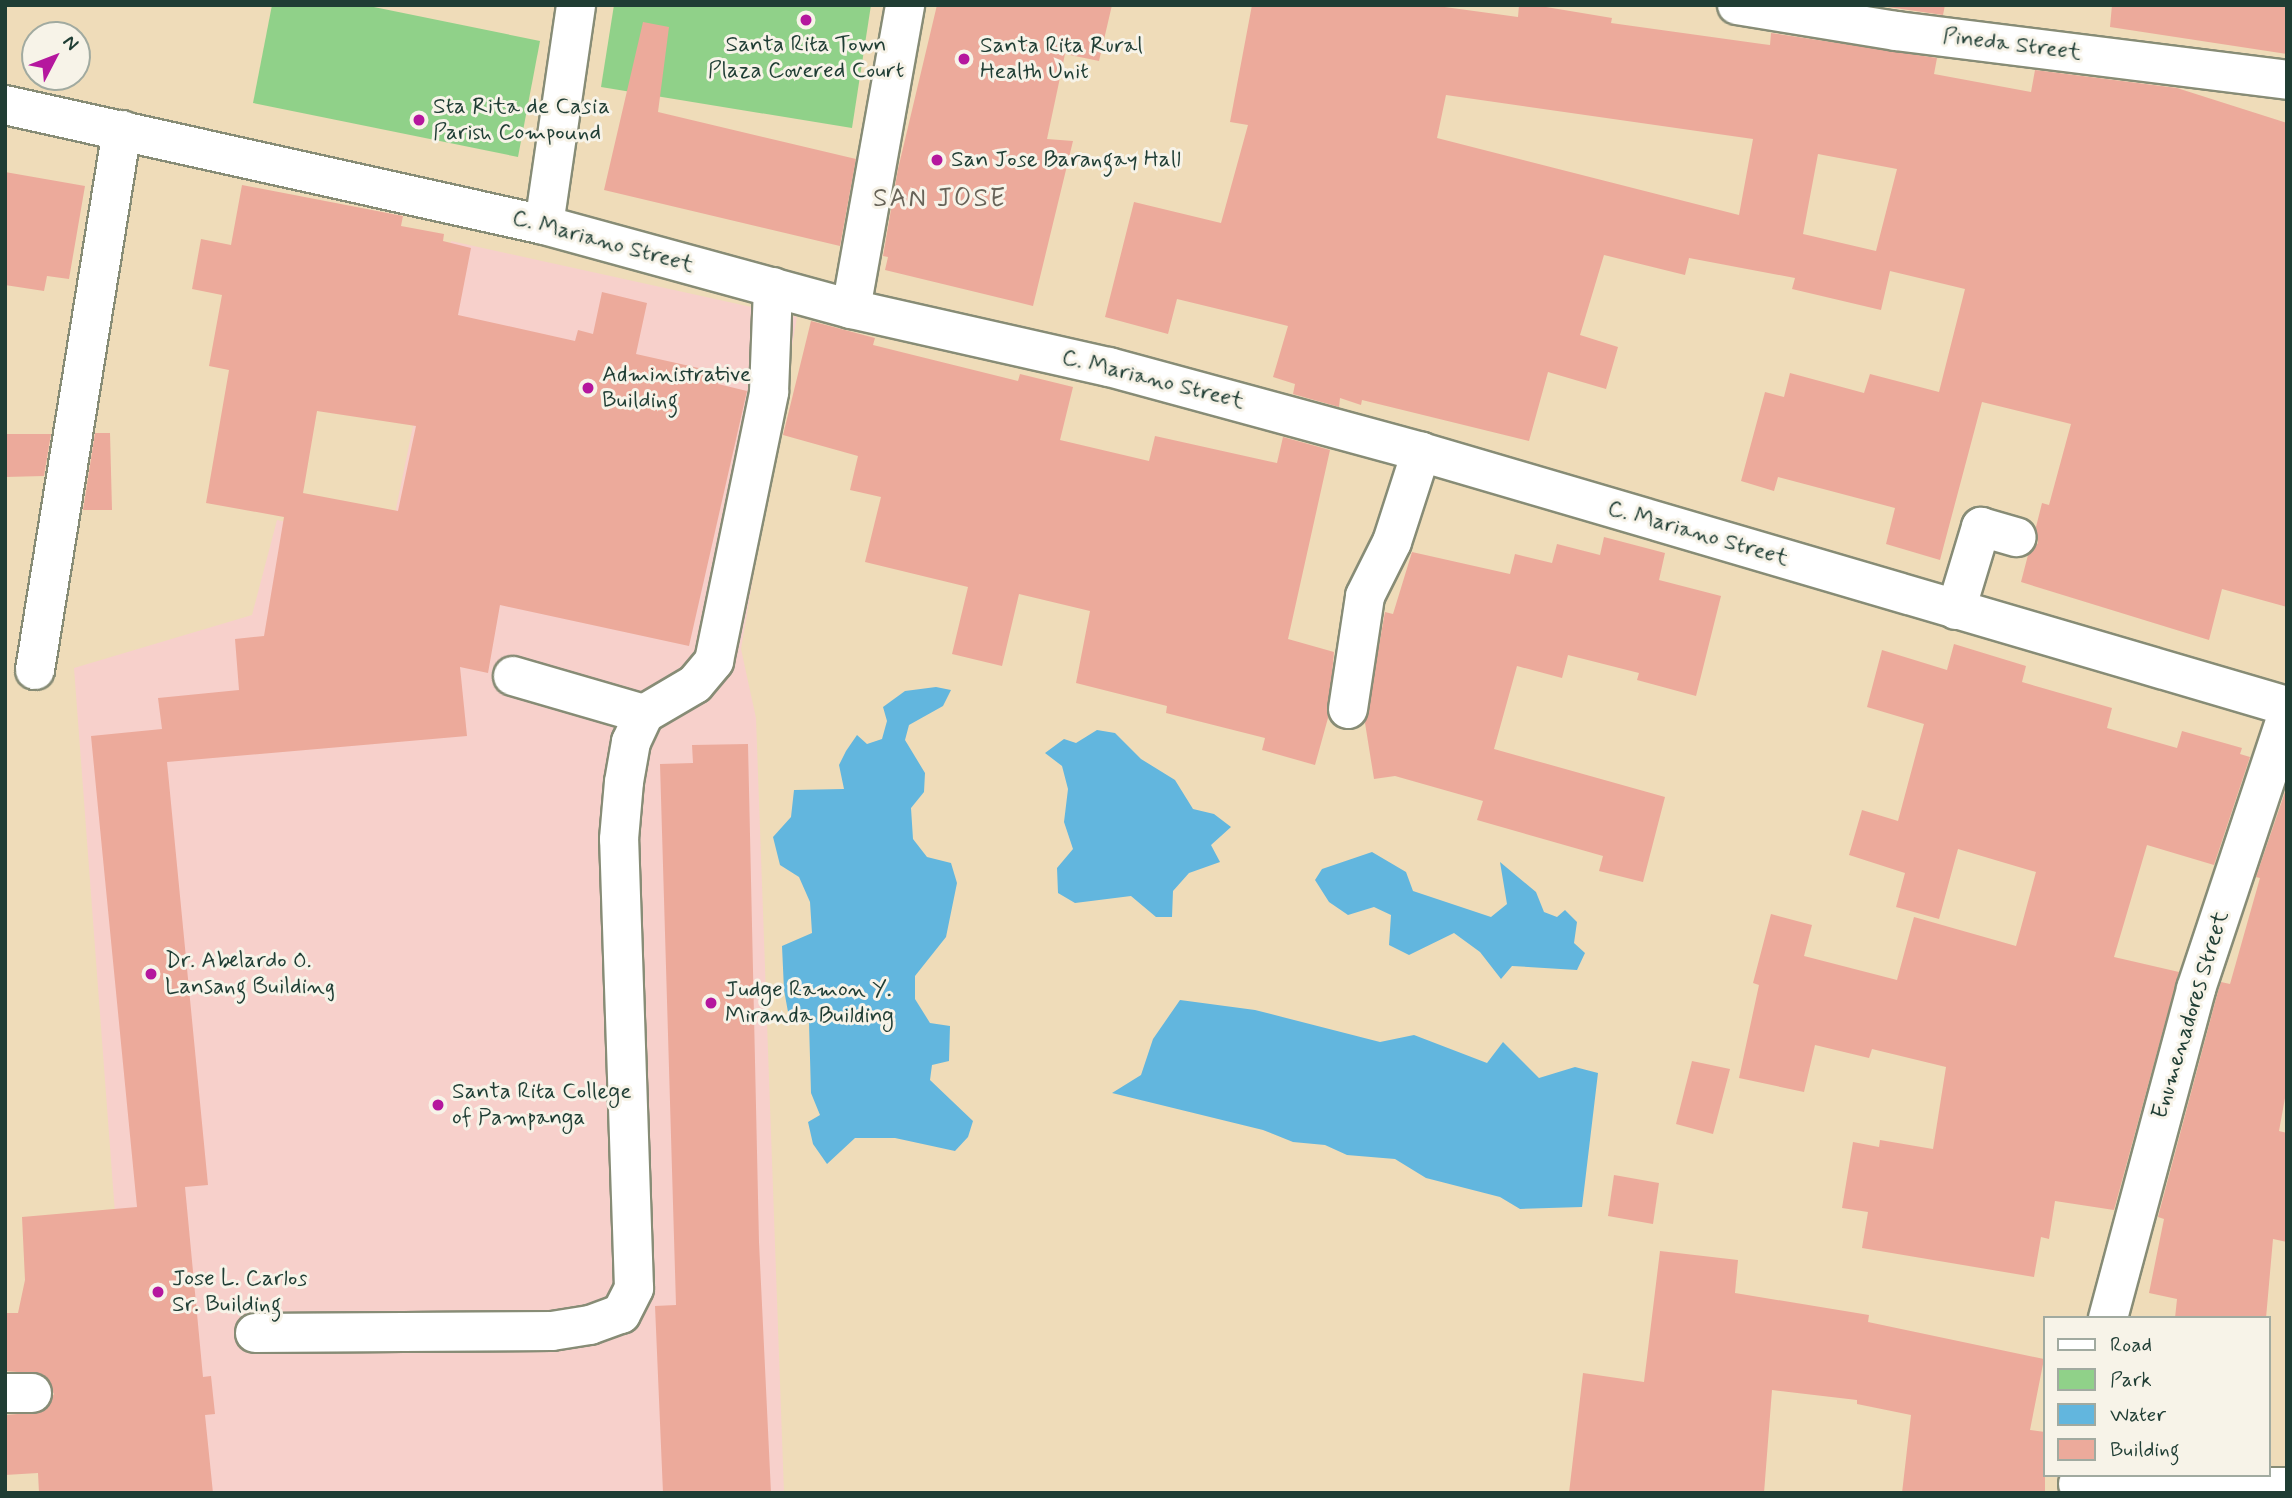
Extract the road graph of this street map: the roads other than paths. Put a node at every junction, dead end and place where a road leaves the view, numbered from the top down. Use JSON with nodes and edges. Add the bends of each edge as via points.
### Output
{"nodes":[{"id":1,"x":905,"y":5,"type":"edge"},
{"id":2,"x":1737,"y":5,"type":"edge"},
{"id":3,"x":573,"y":6,"type":"edge"},
{"id":4,"x":2287,"y":80,"type":"edge"},
{"id":5,"x":5,"y":105,"type":"edge"},
{"id":6,"x":122,"y":130,"type":"junction"},
{"id":7,"x":544,"y":225,"type":"junction"},
{"id":8,"x":773,"y":287,"type":"junction"},
{"id":9,"x":851,"y":309,"type":"junction"},
{"id":10,"x":1420,"y":452,"type":"junction"},
{"id":11,"x":2017,"y":537,"type":"dead end"},
{"id":12,"x":1956,"y":610,"type":"junction"},
{"id":13,"x":35,"y":670,"type":"dead end"},
{"id":14,"x":513,"y":676,"type":"dead end"},
{"id":15,"x":2287,"y":706,"type":"edge"},
{"id":16,"x":1348,"y":709,"type":"dead end"},
{"id":17,"x":644,"y":714,"type":"junction"},
{"id":18,"x":2287,"y":716,"type":"edge"},
{"id":19,"x":2109,"y":1316,"type":"edge"},
{"id":20,"x":255,"y":1333,"type":"dead end"},
{"id":21,"x":2078,"y":1484,"type":"edge"},
{"id":22,"x":2287,"y":1487,"type":"edge"}],
"edges":[{"from":1,"to":9,"type":"street"},
{"from":2,"to":4,"type":"street","name":"Pineda Street","via":[[1896,31]]},
{"from":3,"to":7,"type":"street"},
{"from":5,"to":6,"type":"street","name":"C. Mariano Street"},
{"from":6,"to":7,"type":"street","name":"C. Mariano Street"},
{"from":6,"to":13,"type":"street"},
{"from":7,"to":8,"type":"street","name":"C. Mariano Street"},
{"from":8,"to":9,"type":"street","name":"C. Mariano Street"},
{"from":8,"to":17,"type":"street","via":[[769,392],[714,661],[695,684]]},
{"from":9,"to":10,"type":"street","name":"C. Mariano Street","via":[[1110,367]]},
{"from":10,"to":12,"type":"street","name":"C. Mariano Street"},
{"from":10,"to":16,"type":"street","via":[[1392,542],[1365,596]]},
{"from":11,"to":12,"type":"street","via":[[1981,527]]},
{"from":12,"to":15,"type":"street","name":"C. Mariano Street"},
{"from":14,"to":17,"type":"street"},
{"from":17,"to":20,"type":"street","via":[[631,742],[619,839],[634,1288],[621,1314],[552,1331]]},
{"from":18,"to":19,"type":"street","name":"Enumenadores Street","via":[[2196,989]]},
{"from":21,"to":22,"type":"street"}]}
